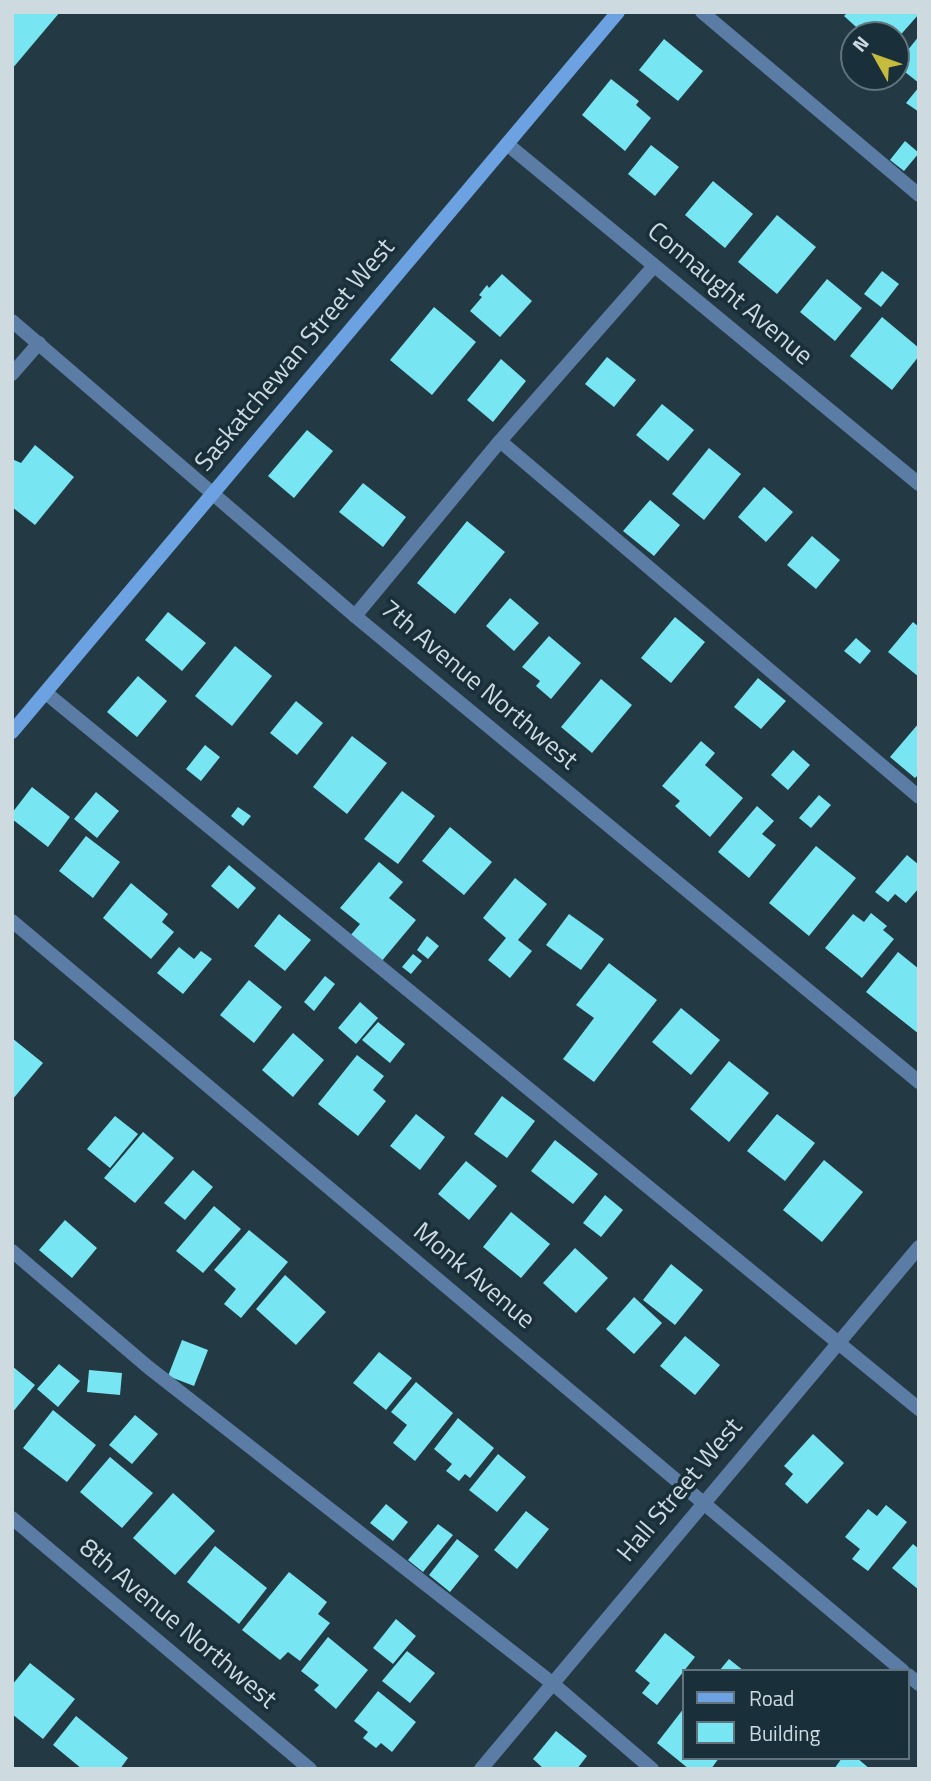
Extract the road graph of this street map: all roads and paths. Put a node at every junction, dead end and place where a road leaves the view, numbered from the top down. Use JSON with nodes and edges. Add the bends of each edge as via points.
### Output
{"nodes":[{"id":1,"x":618,"y":12,"type":"edge"},
{"id":2,"x":702,"y":12,"type":"edge"},
{"id":3,"x":507,"y":144,"type":"junction"},
{"id":4,"x":919,"y":195,"type":"edge"},
{"id":5,"x":654,"y":266,"type":"junction"},
{"id":6,"x":12,"y":321,"type":"edge"},
{"id":7,"x":39,"y":343,"type":"junction"},
{"id":8,"x":12,"y":374,"type":"edge"},
{"id":9,"x":500,"y":441,"type":"junction"},
{"id":10,"x":919,"y":484,"type":"edge"},
{"id":11,"x":213,"y":493,"type":"junction"},
{"id":12,"x":355,"y":616,"type":"junction"},
{"id":13,"x":46,"y":693,"type":"junction"},
{"id":14,"x":12,"y":732,"type":"edge"},
{"id":15,"x":919,"y":797,"type":"edge"},
{"id":16,"x":12,"y":921,"type":"edge"},
{"id":17,"x":919,"y":1082,"type":"edge"},
{"id":18,"x":919,"y":1247,"type":"edge"},
{"id":19,"x":12,"y":1251,"type":"edge"},
{"id":20,"x":841,"y":1343,"type":"junction"},
{"id":21,"x":919,"y":1409,"type":"edge"},
{"id":22,"x":702,"y":1502,"type":"junction"},
{"id":23,"x":12,"y":1518,"type":"edge"},
{"id":24,"x":901,"y":1669,"type":"edge"},
{"id":25,"x":552,"y":1683,"type":"junction"},
{"id":26,"x":310,"y":1769,"type":"edge"},
{"id":27,"x":481,"y":1769,"type":"edge"},
{"id":28,"x":652,"y":1769,"type":"edge"}],
"edges":[{"from":1,"to":3,"type":"street","name":"Saskatchewan Street West"},
{"from":2,"to":4,"type":"street"},
{"from":3,"to":5,"type":"street","name":"Connaught Avenue"},
{"from":3,"to":11,"type":"street","name":"Saskatchewan Street West"},
{"from":5,"to":9,"type":"street"},
{"from":5,"to":10,"type":"street","name":"Connaught Avenue"},
{"from":6,"to":7,"type":"street","name":"7th Avenue Northwest"},
{"from":7,"to":8,"type":"street"},
{"from":7,"to":11,"type":"street","name":"7th Avenue Northwest"},
{"from":9,"to":12,"type":"street"},
{"from":9,"to":15,"type":"street"},
{"from":11,"to":12,"type":"street","name":"7th Avenue Northwest"},
{"from":11,"to":13,"type":"street","name":"Saskatchewan Street West"},
{"from":12,"to":17,"type":"street","name":"7th Avenue Northwest"},
{"from":13,"to":14,"type":"street","name":"Saskatchewan Street West"},
{"from":13,"to":20,"type":"street"},
{"from":16,"to":22,"type":"street","name":"Monk Avenue"},
{"from":18,"to":20,"type":"street","name":"Hall Street West"},
{"from":19,"to":25,"type":"street","via":[[148,1367]]},
{"from":20,"to":21,"type":"street"},
{"from":20,"to":22,"type":"street","name":"Hall Street West"},
{"from":22,"to":24,"type":"street","name":"Monk Avenue"},
{"from":22,"to":25,"type":"street","name":"Hall Street West"},
{"from":23,"to":26,"type":"street","name":"8th Avenue Northwest"},
{"from":25,"to":27,"type":"street","name":"Hall Street West"},
{"from":25,"to":28,"type":"street"}]}
